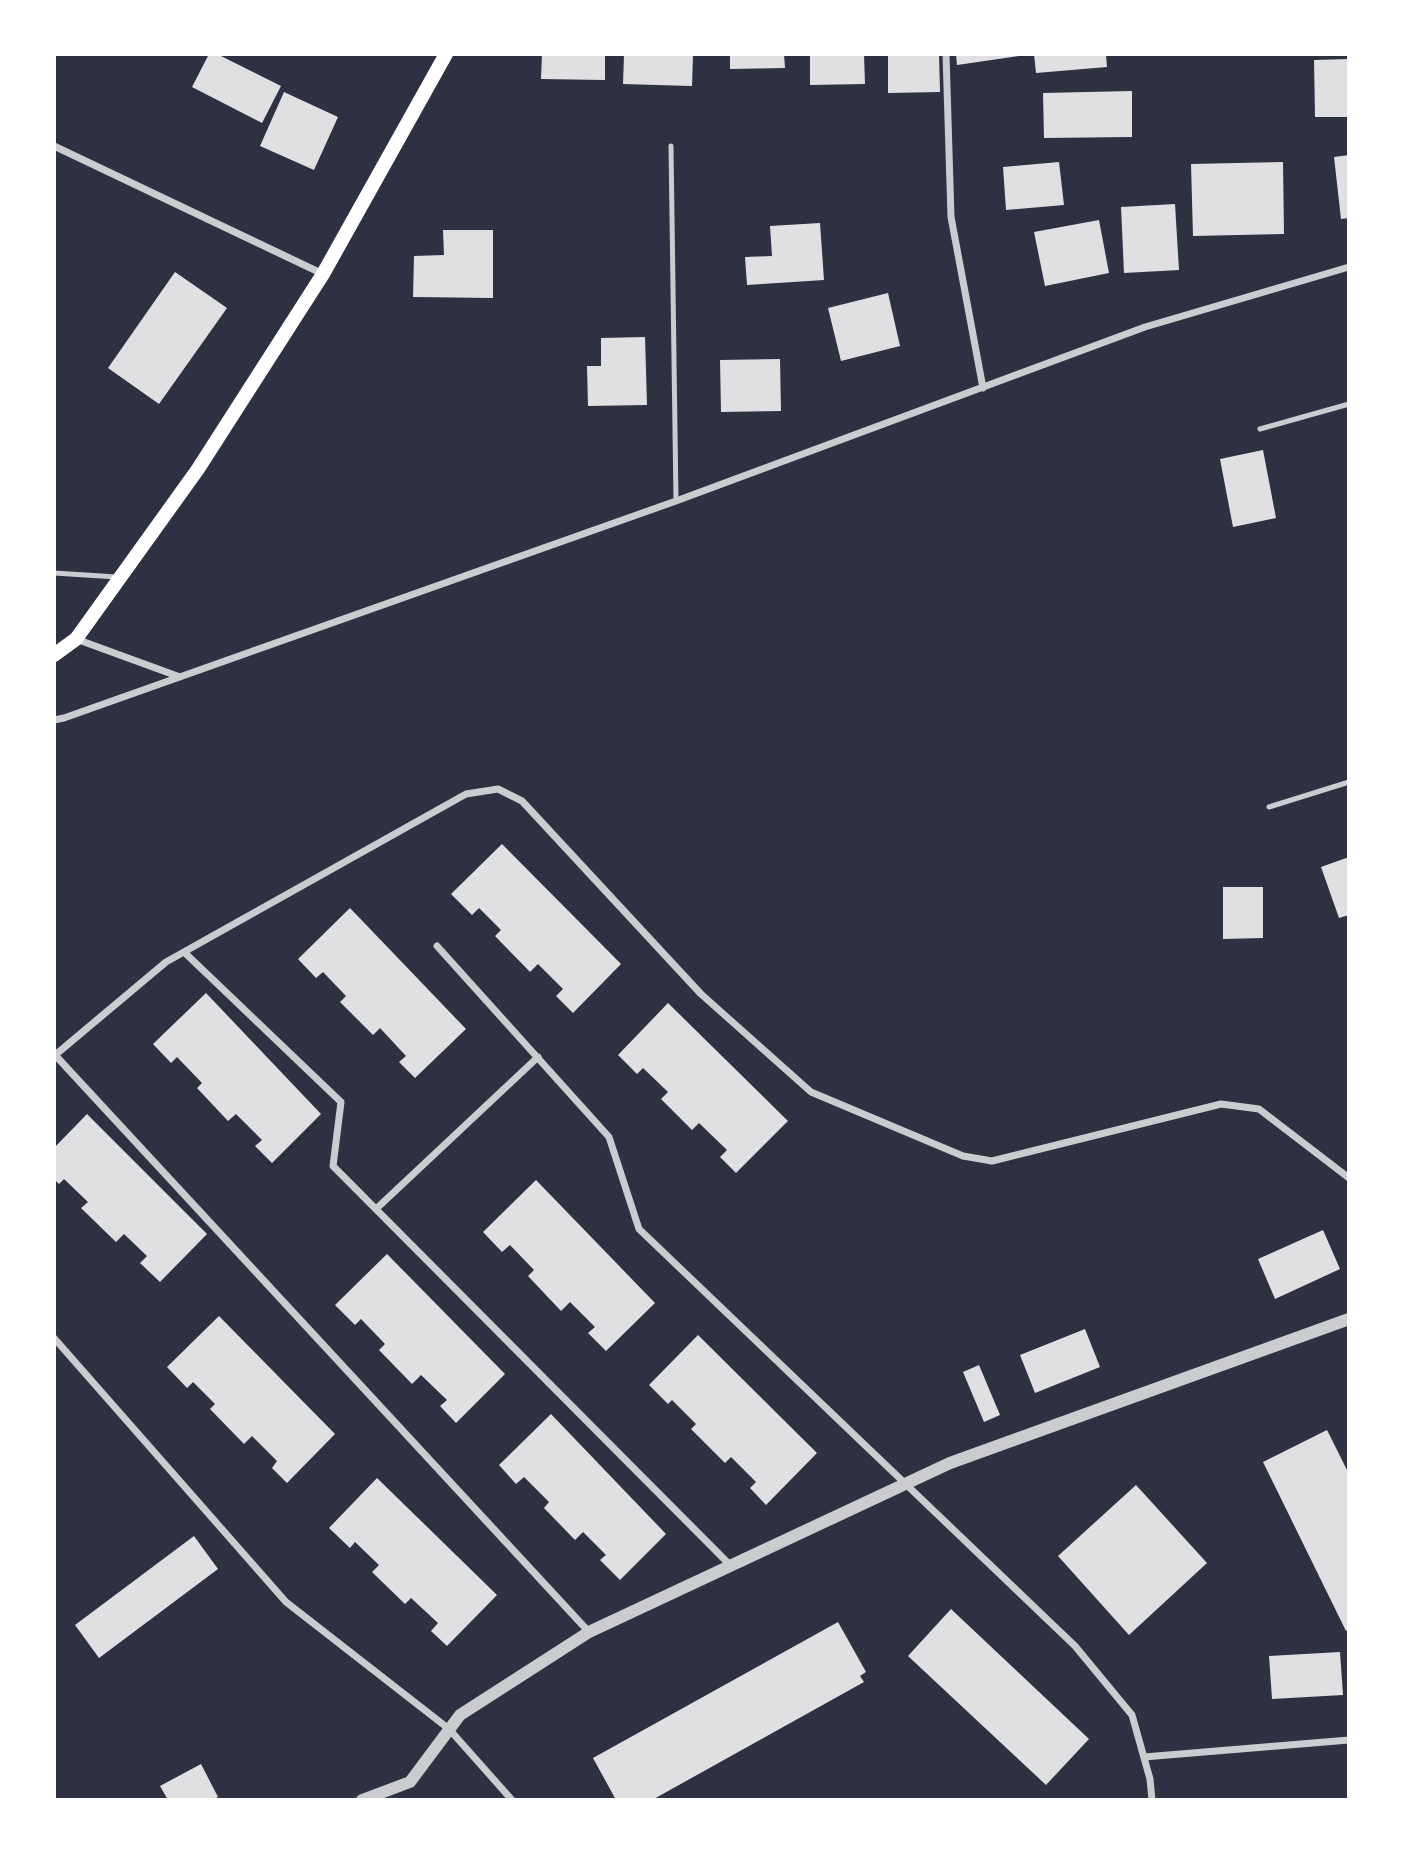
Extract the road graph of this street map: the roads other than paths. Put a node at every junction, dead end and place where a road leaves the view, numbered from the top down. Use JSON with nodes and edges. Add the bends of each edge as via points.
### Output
{"nodes":[{"id":1,"x":446,"y":54,"type":"edge"},
{"id":2,"x":946,"y":54,"type":"edge"},
{"id":3,"x":54,"y":146,"type":"edge"},
{"id":4,"x":671,"y":146,"type":"dead end"},
{"id":5,"x":1349,"y":267,"type":"edge"},
{"id":6,"x":323,"y":274,"type":"junction"},
{"id":7,"x":983,"y":388,"type":"junction"},
{"id":8,"x":1349,"y":404,"type":"edge"},
{"id":9,"x":1259,"y":429,"type":"dead end"},
{"id":10,"x":676,"y":501,"type":"junction"},
{"id":11,"x":54,"y":573,"type":"edge"},
{"id":12,"x":120,"y":577,"type":"junction"},
{"id":13,"x":76,"y":639,"type":"junction"},
{"id":14,"x":54,"y":655,"type":"edge"},
{"id":15,"x":181,"y":677,"type":"junction"},
{"id":16,"x":54,"y":720,"type":"edge"},
{"id":17,"x":1349,"y":782,"type":"edge"},
{"id":18,"x":1269,"y":807,"type":"dead end"},
{"id":19,"x":437,"y":946,"type":"dead end"},
{"id":20,"x":184,"y":952,"type":"junction"},
{"id":21,"x":55,"y":1056,"type":"edge"},
{"id":22,"x":538,"y":1057,"type":"junction"},
{"id":23,"x":1349,"y":1178,"type":"edge"},
{"id":24,"x":376,"y":1209,"type":"junction"},
{"id":25,"x":1349,"y":1319,"type":"edge"},
{"id":26,"x":54,"y":1338,"type":"edge"},
{"id":27,"x":905,"y":1484,"type":"junction"},
{"id":28,"x":731,"y":1566,"type":"junction"},
{"id":29,"x":589,"y":1632,"type":"junction"},
{"id":30,"x":449,"y":1729,"type":"junction"},
{"id":31,"x":1349,"y":1740,"type":"edge"},
{"id":32,"x":1144,"y":1757,"type":"junction"},
{"id":33,"x":362,"y":1800,"type":"edge"},
{"id":34,"x":512,"y":1800,"type":"edge"},
{"id":35,"x":1152,"y":1800,"type":"edge"}],
"edges":[{"from":1,"to":6,"type":"main road"},
{"from":2,"to":7,"type":"street","via":[[951,217]]},
{"from":3,"to":6,"type":"street"},
{"from":4,"to":10,"type":"lane"},
{"from":5,"to":7,"type":"street","via":[[1145,327]]},
{"from":6,"to":12,"type":"main road","via":[[198,469]]},
{"from":7,"to":10,"type":"street"},
{"from":8,"to":9,"type":"lane"},
{"from":10,"to":15,"type":"street"},
{"from":11,"to":12,"type":"lane"},
{"from":12,"to":13,"type":"main road"},
{"from":13,"to":14,"type":"main road"},
{"from":13,"to":15,"type":"street"},
{"from":15,"to":16,"type":"street"},
{"from":17,"to":18,"type":"lane"},
{"from":19,"to":22,"type":"street"},
{"from":20,"to":21,"type":"street","via":[[166,962]]},
{"from":20,"to":23,"type":"street","via":[[466,794],[498,789],[522,801],[701,994],[811,1092],[963,1156],[992,1161],[1221,1104],[1259,1109]]},
{"from":20,"to":24,"type":"street","via":[[341,1102],[333,1166]]},
{"from":21,"to":29,"type":"street"},
{"from":22,"to":24,"type":"street"},
{"from":22,"to":27,"type":"street","via":[[610,1137],[639,1229]]},
{"from":24,"to":28,"type":"street"},
{"from":25,"to":27,"type":"street","via":[[950,1463]]},
{"from":26,"to":30,"type":"street","via":[[286,1602]]},
{"from":27,"to":28,"type":"street"},
{"from":27,"to":32,"type":"street","via":[[1074,1646],[1132,1715]]},
{"from":28,"to":29,"type":"street"},
{"from":29,"to":30,"type":"street","via":[[460,1715]]},
{"from":30,"to":33,"type":"street","via":[[410,1782]]},
{"from":30,"to":34,"type":"street"},
{"from":31,"to":32,"type":"street"},
{"from":32,"to":35,"type":"street"}]}
